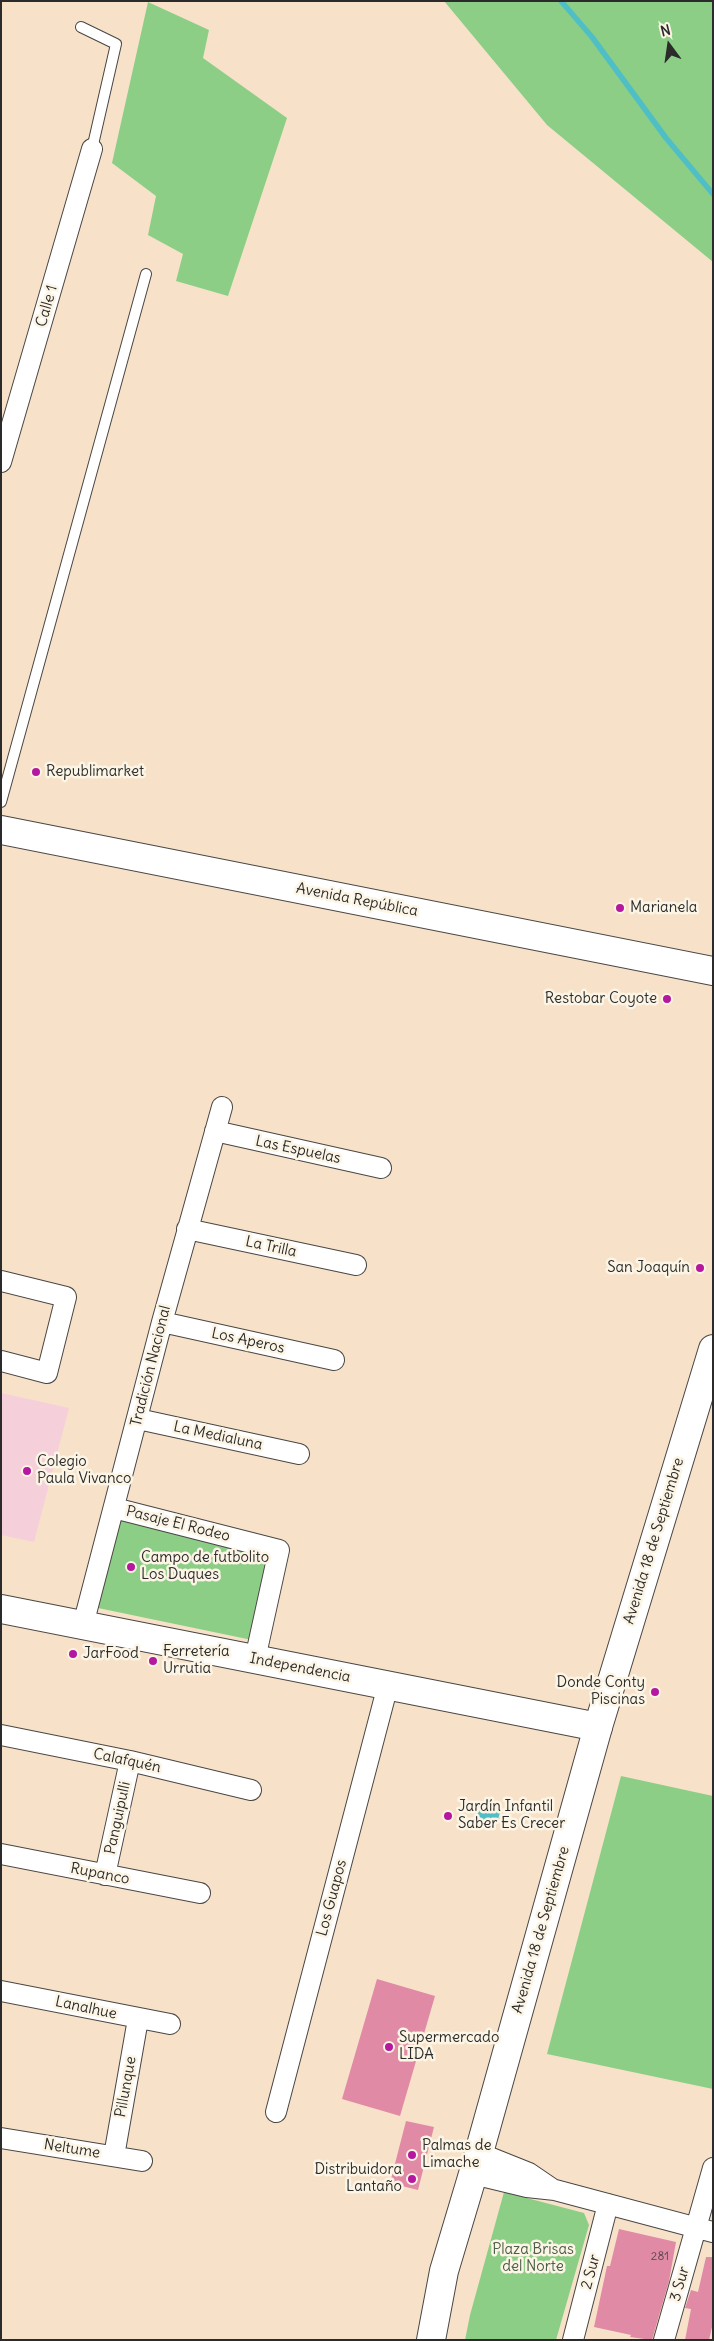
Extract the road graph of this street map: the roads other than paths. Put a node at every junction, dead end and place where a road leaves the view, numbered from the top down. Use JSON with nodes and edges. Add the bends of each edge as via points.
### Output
{"nodes":[{"id":1,"x":81,"y":27,"type":"dead end"},
{"id":2,"x":92,"y":149,"type":"joint"},
{"id":3,"x":146,"y":274,"type":"dead end"},
{"id":4,"x":1,"y":462,"type":"edge"},
{"id":5,"x":1,"y":802,"type":"edge"},
{"id":6,"x":1,"y":830,"type":"edge"},
{"id":7,"x":713,"y":971,"type":"edge"},
{"id":8,"x":222,"y":1107,"type":"dead end"},
{"id":9,"x":215,"y":1131,"type":"junction"},
{"id":10,"x":381,"y":1168,"type":"dead end"},
{"id":11,"x":187,"y":1229,"type":"junction"},
{"id":12,"x":356,"y":1265,"type":"dead end"},
{"id":13,"x":1,"y":1282,"type":"edge"},
{"id":14,"x":162,"y":1322,"type":"junction"},
{"id":15,"x":713,"y":1350,"type":"edge"},
{"id":16,"x":334,"y":1360,"type":"dead end"},
{"id":17,"x":1,"y":1361,"type":"edge"},
{"id":18,"x":138,"y":1419,"type":"junction"},
{"id":19,"x":299,"y":1454,"type":"dead end"},
{"id":20,"x":114,"y":1508,"type":"junction"},
{"id":21,"x":1,"y":1609,"type":"edge"},
{"id":22,"x":83,"y":1626,"type":"junction"},
{"id":23,"x":255,"y":1659,"type":"junction"},
{"id":24,"x":388,"y":1685,"type":"junction"},
{"id":25,"x":598,"y":1727,"type":"junction"},
{"id":26,"x":1,"y":1735,"type":"edge"},
{"id":27,"x":130,"y":1761,"type":"junction"},
{"id":28,"x":251,"y":1790,"type":"dead end"},
{"id":29,"x":1,"y":1854,"type":"edge"},
{"id":30,"x":106,"y":1876,"type":"junction"},
{"id":31,"x":200,"y":1893,"type":"dead end"},
{"id":32,"x":1,"y":1991,"type":"edge"},
{"id":33,"x":138,"y":2019,"type":"junction"},
{"id":34,"x":170,"y":2024,"type":"dead end"},
{"id":35,"x":276,"y":2112,"type":"dead end"},
{"id":36,"x":1,"y":2138,"type":"edge"},
{"id":37,"x":114,"y":2156,"type":"junction"},
{"id":38,"x":142,"y":2161,"type":"dead end"},
{"id":39,"x":476,"y":2164,"type":"junction"},
{"id":40,"x":713,"y":2168,"type":"edge"},
{"id":41,"x":608,"y":2204,"type":"junction"},
{"id":42,"x":704,"y":2230,"type":"edge"},
{"id":43,"x":431,"y":2340,"type":"edge"},
{"id":44,"x":573,"y":2340,"type":"edge"},
{"id":45,"x":664,"y":2340,"type":"edge"}],
"edges":[{"from":1,"to":2,"type":"lane","via":[[116,44]]},
{"from":2,"to":4,"type":"street","name":"Calle 1"},
{"from":3,"to":5,"type":"lane"},
{"from":6,"to":7,"type":"main road","name":"Avenida República"},
{"from":8,"to":9,"type":"street","name":"Tradición Nacional"},
{"from":9,"to":10,"type":"street","name":"Las Espuelas"},
{"from":9,"to":11,"type":"street","name":"Tradición Nacional"},
{"from":11,"to":12,"type":"street","name":"La Trilla"},
{"from":11,"to":14,"type":"street","name":"Tradición Nacional"},
{"from":13,"to":17,"type":"street","via":[[66,1297],[47,1373]]},
{"from":14,"to":16,"type":"street","name":"Los Aperos"},
{"from":14,"to":18,"type":"street","name":"Tradición Nacional"},
{"from":15,"to":25,"type":"main road","name":"Avenida 18 de Septiembre"},
{"from":18,"to":19,"type":"street","name":"La Medialuna"},
{"from":18,"to":20,"type":"street","name":"Tradición Nacional"},
{"from":20,"to":22,"type":"street","name":"Tradición Nacional"},
{"from":20,"to":23,"type":"street","name":"Pasaje El Rodeo","via":[[279,1550]]},
{"from":21,"to":22,"type":"main road","name":"Independencia"},
{"from":22,"to":23,"type":"main road","name":"Independencia"},
{"from":23,"to":24,"type":"main road","name":"Independencia"},
{"from":24,"to":25,"type":"main road","name":"Independencia"},
{"from":24,"to":35,"type":"street","name":"Los Guapos"},
{"from":25,"to":39,"type":"main road","name":"Avenida 18 de Septiembre"},
{"from":26,"to":27,"type":"street","name":"Calafquén"},
{"from":27,"to":28,"type":"street","name":"Calafquén"},
{"from":27,"to":30,"type":"street","name":"Panguipulli"},
{"from":29,"to":30,"type":"street","name":"Rupanco"},
{"from":30,"to":31,"type":"street","name":"Rupanco"},
{"from":32,"to":33,"type":"street","name":"Lanalhue"},
{"from":33,"to":34,"type":"street","name":"Lanalhue"},
{"from":33,"to":37,"type":"street","name":"Pillunque"},
{"from":36,"to":37,"type":"street","name":"Neltume"},
{"from":37,"to":38,"type":"street","name":"Neltume"},
{"from":39,"to":41,"type":"street","via":[[527,2187],[555,2190]]},
{"from":39,"to":43,"type":"main road","name":"Avenida 18 de Septiembre","via":[[444,2271]]},
{"from":40,"to":42,"type":"street","name":"3 Sur"},
{"from":41,"to":42,"type":"street"},
{"from":41,"to":44,"type":"street","name":"2 Sur"},
{"from":42,"to":45,"type":"street","name":"3 Sur"}]}
